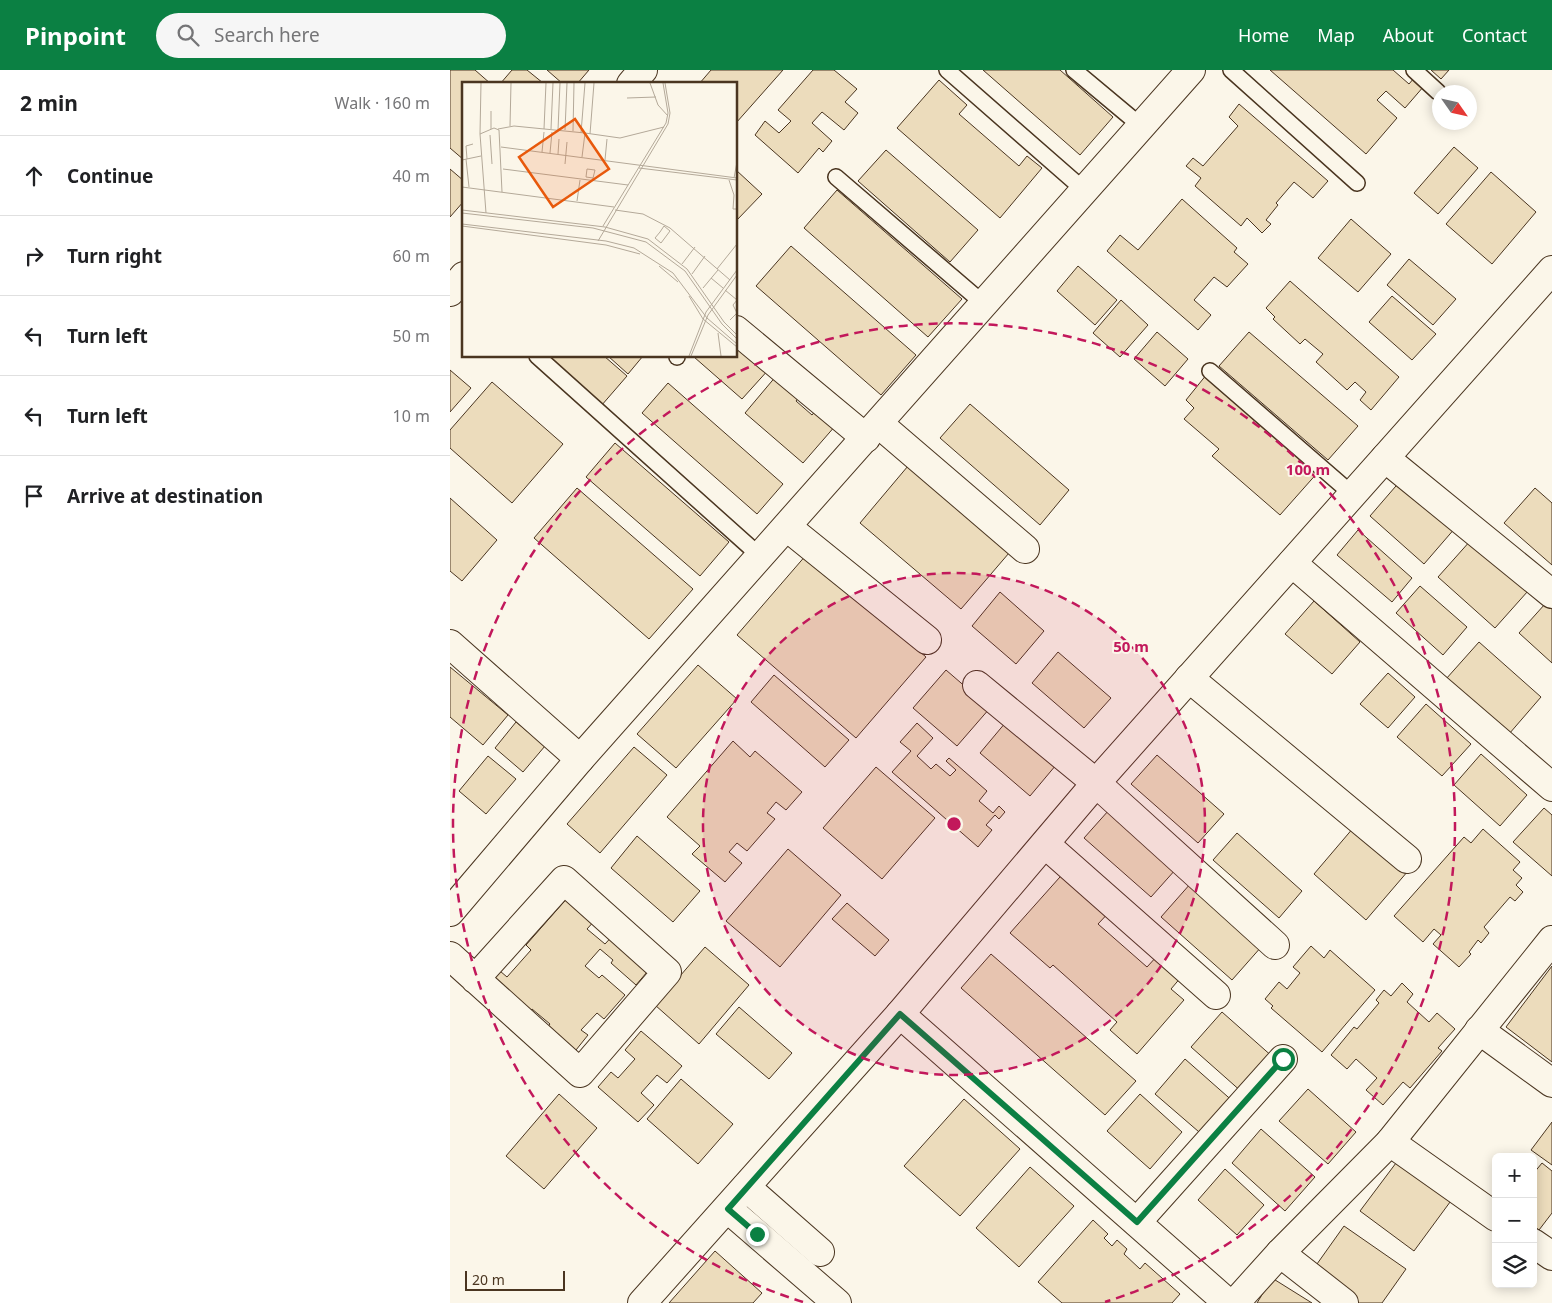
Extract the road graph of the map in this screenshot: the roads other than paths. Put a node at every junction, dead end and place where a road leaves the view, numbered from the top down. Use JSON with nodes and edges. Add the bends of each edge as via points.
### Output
{"nodes":[{"id":1,"x":947,"y":70,"type":"edge"},
{"id":2,"x":1074,"y":70,"type":"edge"},
{"id":3,"x":1191,"y":70,"type":"edge"},
{"id":4,"x":1231,"y":70,"type":"edge"},
{"id":5,"x":1414,"y":70,"type":"edge"},
{"id":6,"x":1432,"y":86,"type":"edge"},
{"id":7,"x":1141,"y":126,"type":"junction"},
{"id":8,"x":836,"y":177,"type":"dead end"},
{"id":9,"x":1357,"y":183,"type":"dead end"},
{"id":10,"x":1084,"y":190,"type":"junction"},
{"id":11,"x":1552,"y":270,"type":"edge"},
{"id":12,"x":984,"y":304,"type":"junction"},
{"id":13,"x":738,"y":331,"type":"edge"},
{"id":14,"x":539,"y":358,"type":"edge"},
{"id":15,"x":1210,"y":371,"type":"dead end"},
{"id":16,"x":872,"y":431,"type":"junction"},
{"id":17,"x":1385,"y":458,"type":"junction"},
{"id":18,"x":1352,"y":494,"type":"junction"},
{"id":19,"x":787,"y":527,"type":"junction"},
{"id":20,"x":1025,"y":549,"type":"dead end"},
{"id":21,"x":761,"y":557,"type":"junction"},
{"id":22,"x":1292,"y":563,"type":"junction"},
{"id":23,"x":1552,"y":594,"type":"edge"},
{"id":24,"x":927,"y":640,"type":"dead end"},
{"id":25,"x":450,"y":644,"type":"edge"},
{"id":26,"x":1189,"y":678,"type":"junction"},
{"id":27,"x":977,"y":685,"type":"dead end"},
{"id":28,"x":580,"y":759,"type":"junction"},
{"id":29,"x":1096,"y":783,"type":"junction"},
{"id":30,"x":1552,"y":786,"type":"edge"},
{"id":31,"x":1045,"y":844,"type":"junction"},
{"id":32,"x":1407,"y":858,"type":"dead end"},
{"id":33,"x":450,"y":912,"type":"edge"},
{"id":34,"x":1552,"y":940,"type":"edge"},
{"id":35,"x":1275,"y":945,"type":"dead end"},
{"id":36,"x":450,"y":956,"type":"edge"},
{"id":37,"x":475,"y":979,"type":"junction"},
{"id":38,"x":1216,"y":995,"type":"dead end"},
{"id":39,"x":900,"y":1014,"type":"junction"},
{"id":40,"x":1479,"y":1030,"type":"junction"},
{"id":41,"x":1283,"y":1059,"type":"dead end"},
{"id":42,"x":1552,"y":1083,"type":"edge"},
{"id":43,"x":1390,"y":1142,"type":"junction"},
{"id":44,"x":746,"y":1187,"type":"junction"},
{"id":45,"x":728,"y":1209,"type":"junction"},
{"id":46,"x":1492,"y":1214,"type":"edge"},
{"id":47,"x":1137,"y":1222,"type":"junction"},
{"id":48,"x":1537,"y":1246,"type":"edge"},
{"id":49,"x":820,"y":1252,"type":"dead end"},
{"id":50,"x":1280,"y":1252,"type":"junction"},
{"id":51,"x":1552,"y":1256,"type":"edge"},
{"id":52,"x":642,"y":1303,"type":"edge"},
{"id":53,"x":838,"y":1303,"type":"edge"},
{"id":54,"x":1228,"y":1303,"type":"edge"},
{"id":55,"x":1235,"y":1303,"type":"edge"},
{"id":56,"x":1344,"y":1303,"type":"edge"}],
"edges":[{"from":1,"to":10,"type":"lane"},
{"from":2,"to":7,"type":"lane"},
{"from":3,"to":7,"type":"street"},
{"from":4,"to":9,"type":"lane"},
{"from":5,"to":6,"type":"lane"},
{"from":7,"to":10,"type":"street"},
{"from":8,"to":12,"type":"lane"},
{"from":10,"to":12,"type":"street"},
{"from":11,"to":17,"type":"street"},
{"from":12,"to":16,"type":"street"},
{"from":13,"to":16,"type":"street"},
{"from":14,"to":21,"type":"lane"},
{"from":15,"to":18,"type":"lane"},
{"from":16,"to":19,"type":"street"},
{"from":16,"to":20,"type":"street"},
{"from":17,"to":18,"type":"street"},
{"from":17,"to":23,"type":"street"},
{"from":18,"to":22,"type":"street"},
{"from":19,"to":21,"type":"street"},
{"from":19,"to":24,"type":"street"},
{"from":21,"to":28,"type":"street"},
{"from":22,"to":26,"type":"street"},
{"from":22,"to":30,"type":"street"},
{"from":25,"to":28,"type":"street"},
{"from":26,"to":29,"type":"street"},
{"from":26,"to":32,"type":"street"},
{"from":27,"to":29,"type":"street"},
{"from":28,"to":33,"type":"street"},
{"from":29,"to":31,"type":"street"},
{"from":29,"to":35,"type":"street"},
{"from":31,"to":38,"type":"street"},
{"from":31,"to":39,"type":"street"},
{"from":34,"to":40,"type":"street"},
{"from":36,"to":37,"type":"street"},
{"from":37,"to":37,"type":"street","via":[[580,1073],[668,972],[564,880]]},
{"from":39,"to":44,"type":"street"},
{"from":39,"to":47,"type":"street"},
{"from":40,"to":42,"type":"street"},
{"from":40,"to":43,"type":"street"},
{"from":41,"to":47,"type":"street"},
{"from":43,"to":46,"type":"street"},
{"from":43,"to":50,"type":"street"},
{"from":44,"to":45,"type":"street"},
{"from":44,"to":49,"type":"street"},
{"from":45,"to":52,"type":"street"},
{"from":45,"to":53,"type":"street"},
{"from":47,"to":54,"type":"street"},
{"from":48,"to":51,"type":"street"},
{"from":50,"to":55,"type":"street"},
{"from":50,"to":56,"type":"street"}]}
